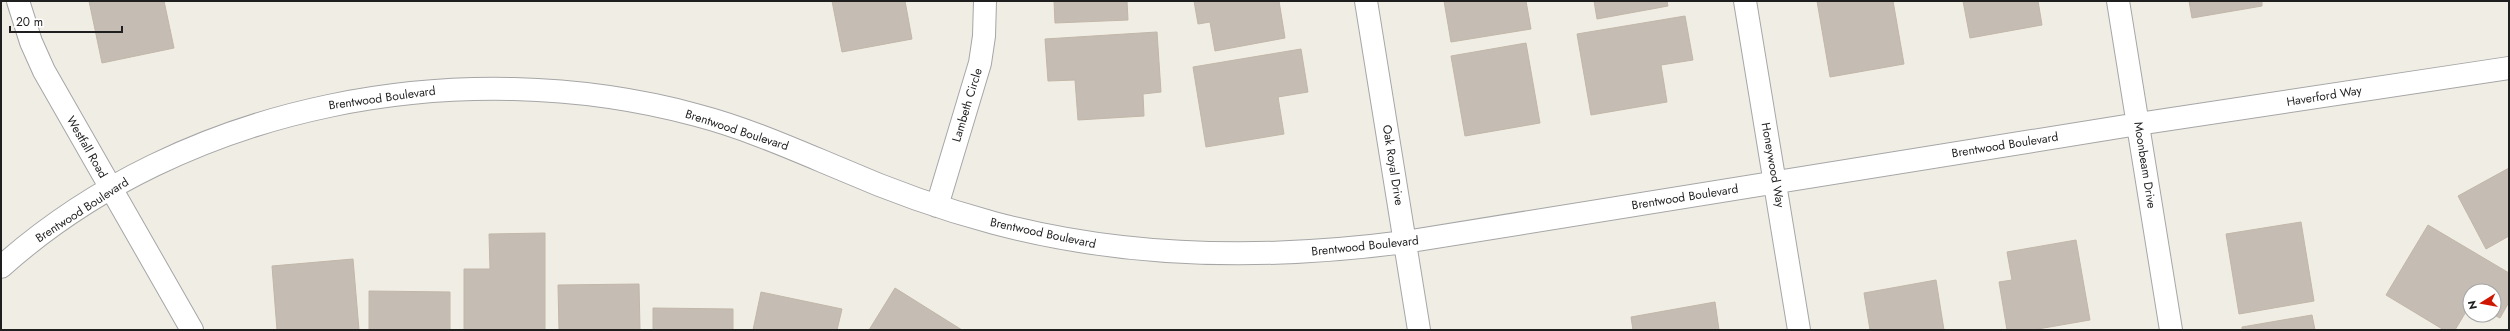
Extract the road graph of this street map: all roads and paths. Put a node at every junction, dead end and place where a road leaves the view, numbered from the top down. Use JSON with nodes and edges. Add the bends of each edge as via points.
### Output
{"nodes":[{"id":1,"x":18,"y":1,"type":"edge"},
{"id":2,"x":984,"y":1,"type":"edge"},
{"id":3,"x":1366,"y":1,"type":"edge"},
{"id":4,"x":1745,"y":1,"type":"edge"},
{"id":5,"x":2118,"y":1,"type":"edge"},
{"id":6,"x":2509,"y":68,"type":"edge"},
{"id":7,"x":2138,"y":124,"type":"junction"},
{"id":8,"x":1776,"y":182,"type":"junction"},
{"id":9,"x":111,"y":189,"type":"junction"},
{"id":10,"x":937,"y":206,"type":"junction"},
{"id":11,"x":1405,"y":242,"type":"junction"},
{"id":12,"x":1,"y":267,"type":"edge"},
{"id":13,"x":192,"y":330,"type":"edge"},
{"id":14,"x":1419,"y":330,"type":"edge"},
{"id":15,"x":1799,"y":330,"type":"edge"},
{"id":16,"x":2171,"y":330,"type":"edge"}],
"edges":[{"from":1,"to":9,"type":"street","name":"Westfall Road","via":[[31,42],[44,71]]},
{"from":2,"to":10,"type":"street","name":"Lambeth Circle","via":[[984,36],[980,63]]},
{"from":3,"to":11,"type":"street","name":"Oak Royal Drive"},
{"from":4,"to":8,"type":"street","name":"Honeywood Way"},
{"from":5,"to":7,"type":"street","name":"Moonbeam Drive"},
{"from":6,"to":7,"type":"street","name":"Haverford Way"},
{"from":7,"to":8,"type":"street","name":"Brentwood Boulevard"},
{"from":7,"to":16,"type":"street","name":"Moonbeam Drive"},
{"from":8,"to":11,"type":"street","name":"Brentwood Boulevard"},
{"from":8,"to":15,"type":"street","name":"Honeywood Way"},
{"from":9,"to":10,"type":"street","name":"Brentwood Boulevard","via":[[156,165],[241,130],[330,105],[421,91],[514,88],[606,95],[697,115],[784,144]]},
{"from":9,"to":12,"type":"street","name":"Brentwood Boulevard","via":[[68,216]]},
{"from":9,"to":13,"type":"street","name":"Westfall Road"},
{"from":10,"to":11,"type":"street","name":"Brentwood Boulevard","via":[[997,224],[1100,245],[1170,252],[1248,255],[1344,250]]},
{"from":11,"to":14,"type":"street","name":"Oak Royal Drive"}]}
